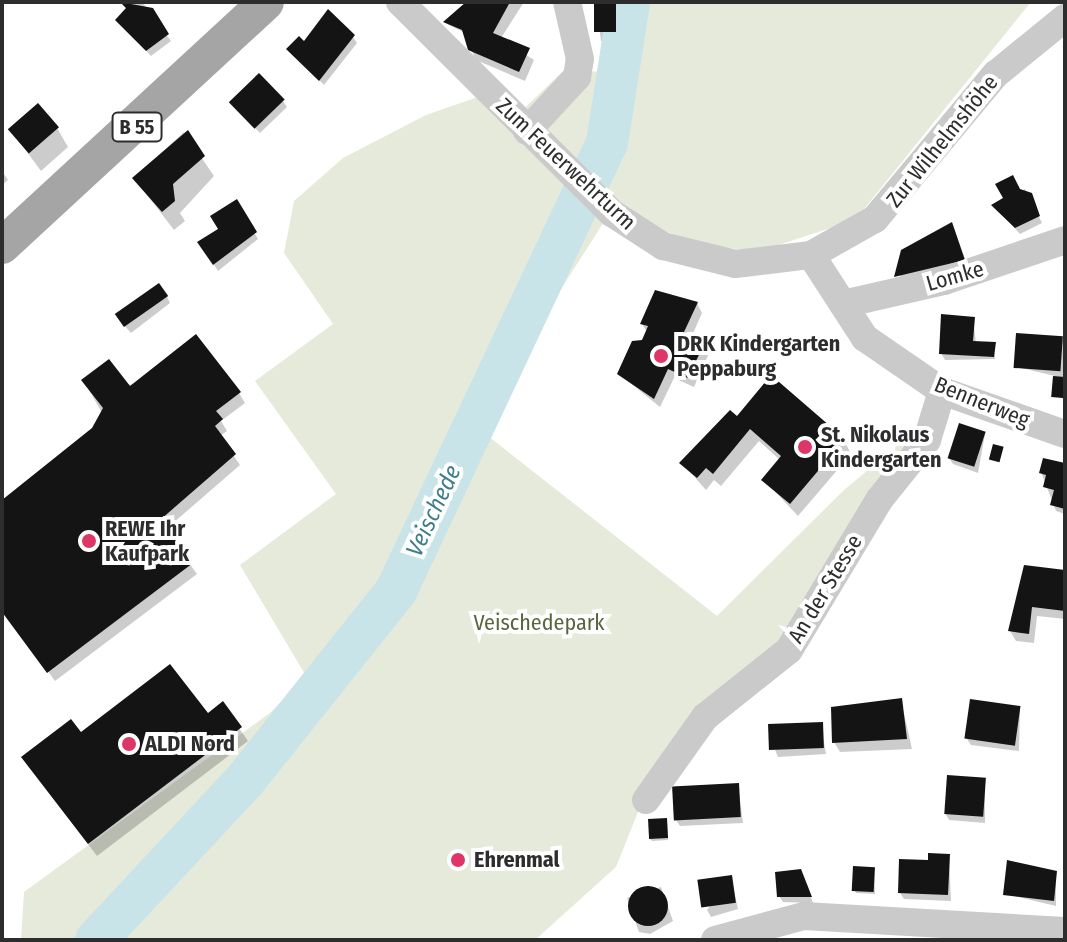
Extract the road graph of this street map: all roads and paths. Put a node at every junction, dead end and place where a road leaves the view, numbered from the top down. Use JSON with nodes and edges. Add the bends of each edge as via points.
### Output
{"nodes":[{"id":1,"x":266,"y":2,"type":"edge"},
{"id":2,"x":400,"y":2,"type":"edge"},
{"id":3,"x":567,"y":2,"type":"edge"},
{"id":4,"x":1065,"y":18,"type":"edge"},
{"id":5,"x":527,"y":131,"type":"junction"},
{"id":6,"x":1065,"y":240,"type":"edge"},
{"id":7,"x":2,"y":246,"type":"edge"},
{"id":8,"x":811,"y":255,"type":"junction"},
{"id":9,"x":843,"y":304,"type":"junction"},
{"id":10,"x":942,"y":391,"type":"junction"},
{"id":11,"x":1065,"y":434,"type":"edge"},
{"id":12,"x":646,"y":800,"type":"dead end"},
{"id":13,"x":1065,"y":931,"type":"edge"},
{"id":14,"x":715,"y":940,"type":"edge"}],
"edges":[{"from":1,"to":7,"type":"main road","number":"B 55"},
{"from":2,"to":5,"type":"street","name":"Zum Feuerwehrturm"},
{"from":3,"to":5,"type":"street","via":[[580,59],[577,77]]},
{"from":4,"to":8,"type":"street","name":"Zur Wilhelmshöhe","via":[[996,74],[902,195],[849,237]]},
{"from":5,"to":8,"type":"street","name":"Zum Feuerwehrturm","via":[[612,213],[663,246],[710,261],[771,263]]},
{"from":6,"to":9,"type":"street","name":"Lomke","via":[[944,281]]},
{"from":8,"to":9,"type":"street","name":"Bennerweg"},
{"from":9,"to":10,"type":"street","name":"Bennerweg","via":[[865,338]]},
{"from":10,"to":11,"type":"street","name":"Bennerweg"},
{"from":10,"to":12,"type":"street","name":"An der Stesse","via":[[927,440],[879,500],[789,650],[705,717]]},
{"from":13,"to":14,"type":"street","via":[[804,916]]}]}
